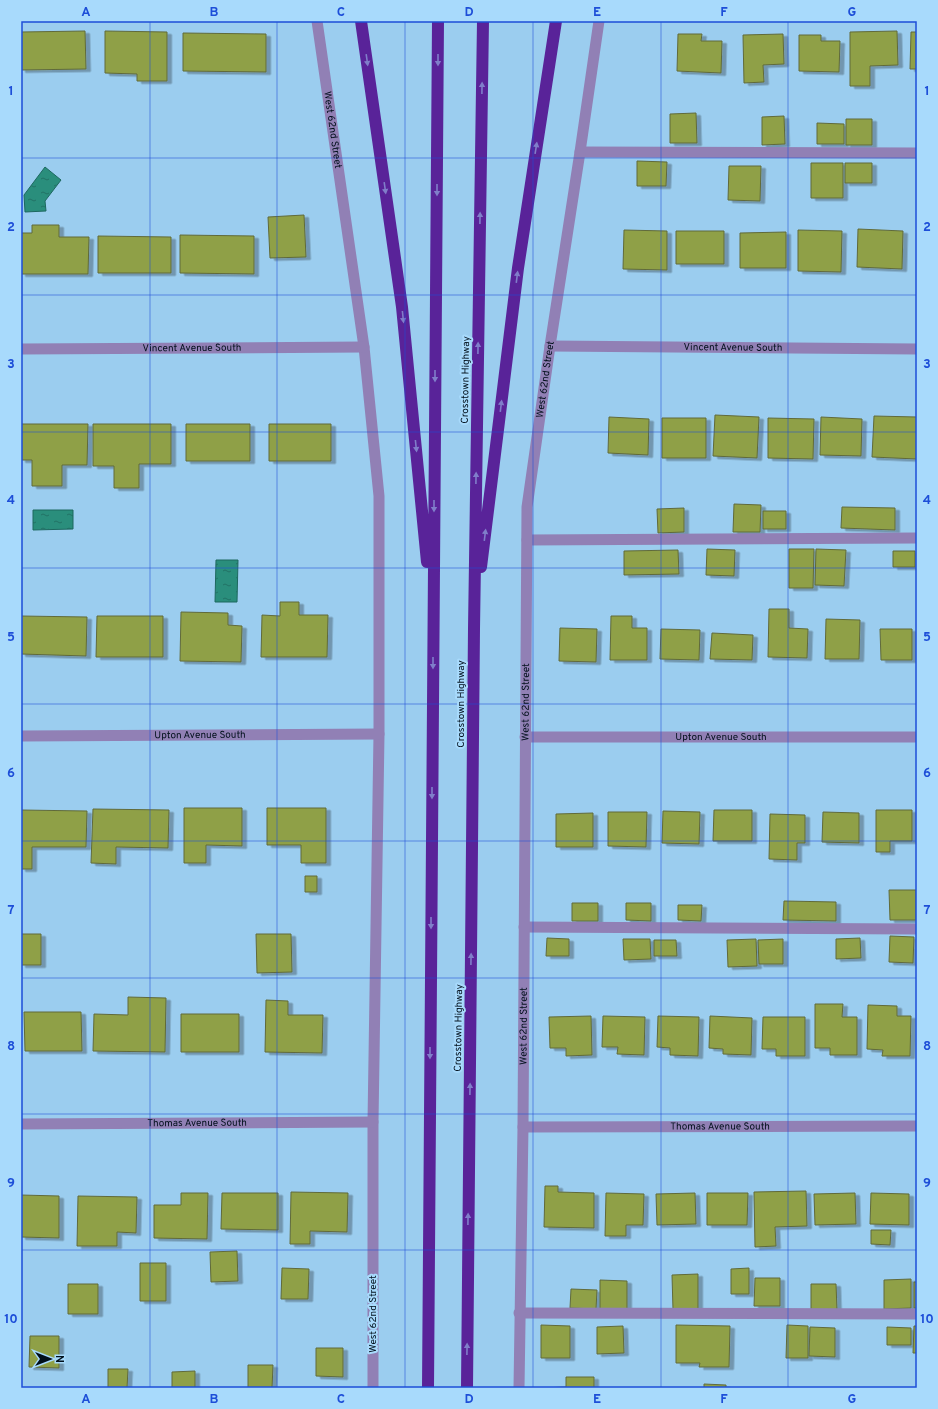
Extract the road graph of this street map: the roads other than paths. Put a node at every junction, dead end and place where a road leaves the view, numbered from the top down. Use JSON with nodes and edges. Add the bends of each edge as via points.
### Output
{"nodes":[{"id":1,"x":317,"y":21,"type":"edge"},
{"id":2,"x":361,"y":21,"type":"edge"},
{"id":3,"x":438,"y":21,"type":"edge"},
{"id":4,"x":483,"y":21,"type":"edge"},
{"id":5,"x":556,"y":21,"type":"edge"},
{"id":6,"x":599,"y":21,"type":"edge"},
{"id":7,"x":580,"y":152,"type":"junction"},
{"id":8,"x":917,"y":153,"type":"edge"},
{"id":9,"x":550,"y":346,"type":"junction"},
{"id":10,"x":364,"y":347,"type":"junction"},
{"id":11,"x":21,"y":349,"type":"edge"},
{"id":12,"x":917,"y":349,"type":"edge"},
{"id":13,"x":917,"y":538,"type":"edge"},
{"id":14,"x":527,"y":540,"type":"junction"},
{"id":15,"x":433,"y":624,"type":"junction"},
{"id":16,"x":474,"y":629,"type":"junction"},
{"id":17,"x":379,"y":734,"type":"junction"},
{"id":18,"x":21,"y":736,"type":"edge"},
{"id":19,"x":525,"y":736,"type":"junction"},
{"id":20,"x":917,"y":737,"type":"edge"},
{"id":21,"x":524,"y":927,"type":"junction"},
{"id":22,"x":917,"y":930,"type":"edge"},
{"id":23,"x":373,"y":1122,"type":"junction"},
{"id":24,"x":21,"y":1124,"type":"edge"},
{"id":25,"x":917,"y":1126,"type":"edge"},
{"id":26,"x":523,"y":1127,"type":"junction"},
{"id":27,"x":519,"y":1313,"type":"junction"},
{"id":28,"x":917,"y":1314,"type":"edge"},
{"id":29,"x":373,"y":1388,"type":"edge"},
{"id":30,"x":428,"y":1388,"type":"edge"},
{"id":31,"x":467,"y":1388,"type":"edge"},
{"id":32,"x":519,"y":1388,"type":"edge"}],
"edges":[{"from":1,"to":10,"type":"street","name":"West 62nd Street"},
{"from":2,"to":15,"type":"highway","one_way":true,"via":[[402,307]]},
{"from":3,"to":15,"type":"highway","one_way":true},
{"from":16,"to":4,"type":"highway","name":"Crosstown Highway","one_way":true},
{"from":16,"to":5,"type":"highway","one_way":true,"via":[[518,268]]},
{"from":6,"to":7,"type":"street","name":"West 62nd Street"},
{"from":7,"to":8,"type":"street"},
{"from":7,"to":9,"type":"street","name":"West 62nd Street"},
{"from":9,"to":12,"type":"street","name":"Vincent Avenue South"},
{"from":9,"to":14,"type":"street","name":"West 62nd Street","via":[[527,508]]},
{"from":10,"to":11,"type":"street","name":"Vincent Avenue South"},
{"from":10,"to":17,"type":"street","name":"West 62nd Street","via":[[379,496]]},
{"from":13,"to":14,"type":"street"},
{"from":14,"to":19,"type":"street","name":"West 62nd Street"},
{"from":15,"to":30,"type":"highway","one_way":true},
{"from":31,"to":16,"type":"highway","name":"Crosstown Highway","one_way":true},
{"from":17,"to":18,"type":"street","name":"Upton Avenue South"},
{"from":17,"to":23,"type":"street","name":"West 62nd Street"},
{"from":19,"to":20,"type":"street","name":"Upton Avenue South"},
{"from":19,"to":21,"type":"street","name":"West 62nd Street"},
{"from":21,"to":22,"type":"street"},
{"from":21,"to":26,"type":"street","name":"West 62nd Street"},
{"from":23,"to":24,"type":"street","name":"Thomas Avenue South"},
{"from":23,"to":29,"type":"street","name":"West 62nd Street"},
{"from":25,"to":26,"type":"street","name":"Thomas Avenue South"},
{"from":26,"to":27,"type":"street","name":"West 62nd Street"},
{"from":27,"to":28,"type":"street"},
{"from":27,"to":32,"type":"street","name":"West 62nd Street"}]}
